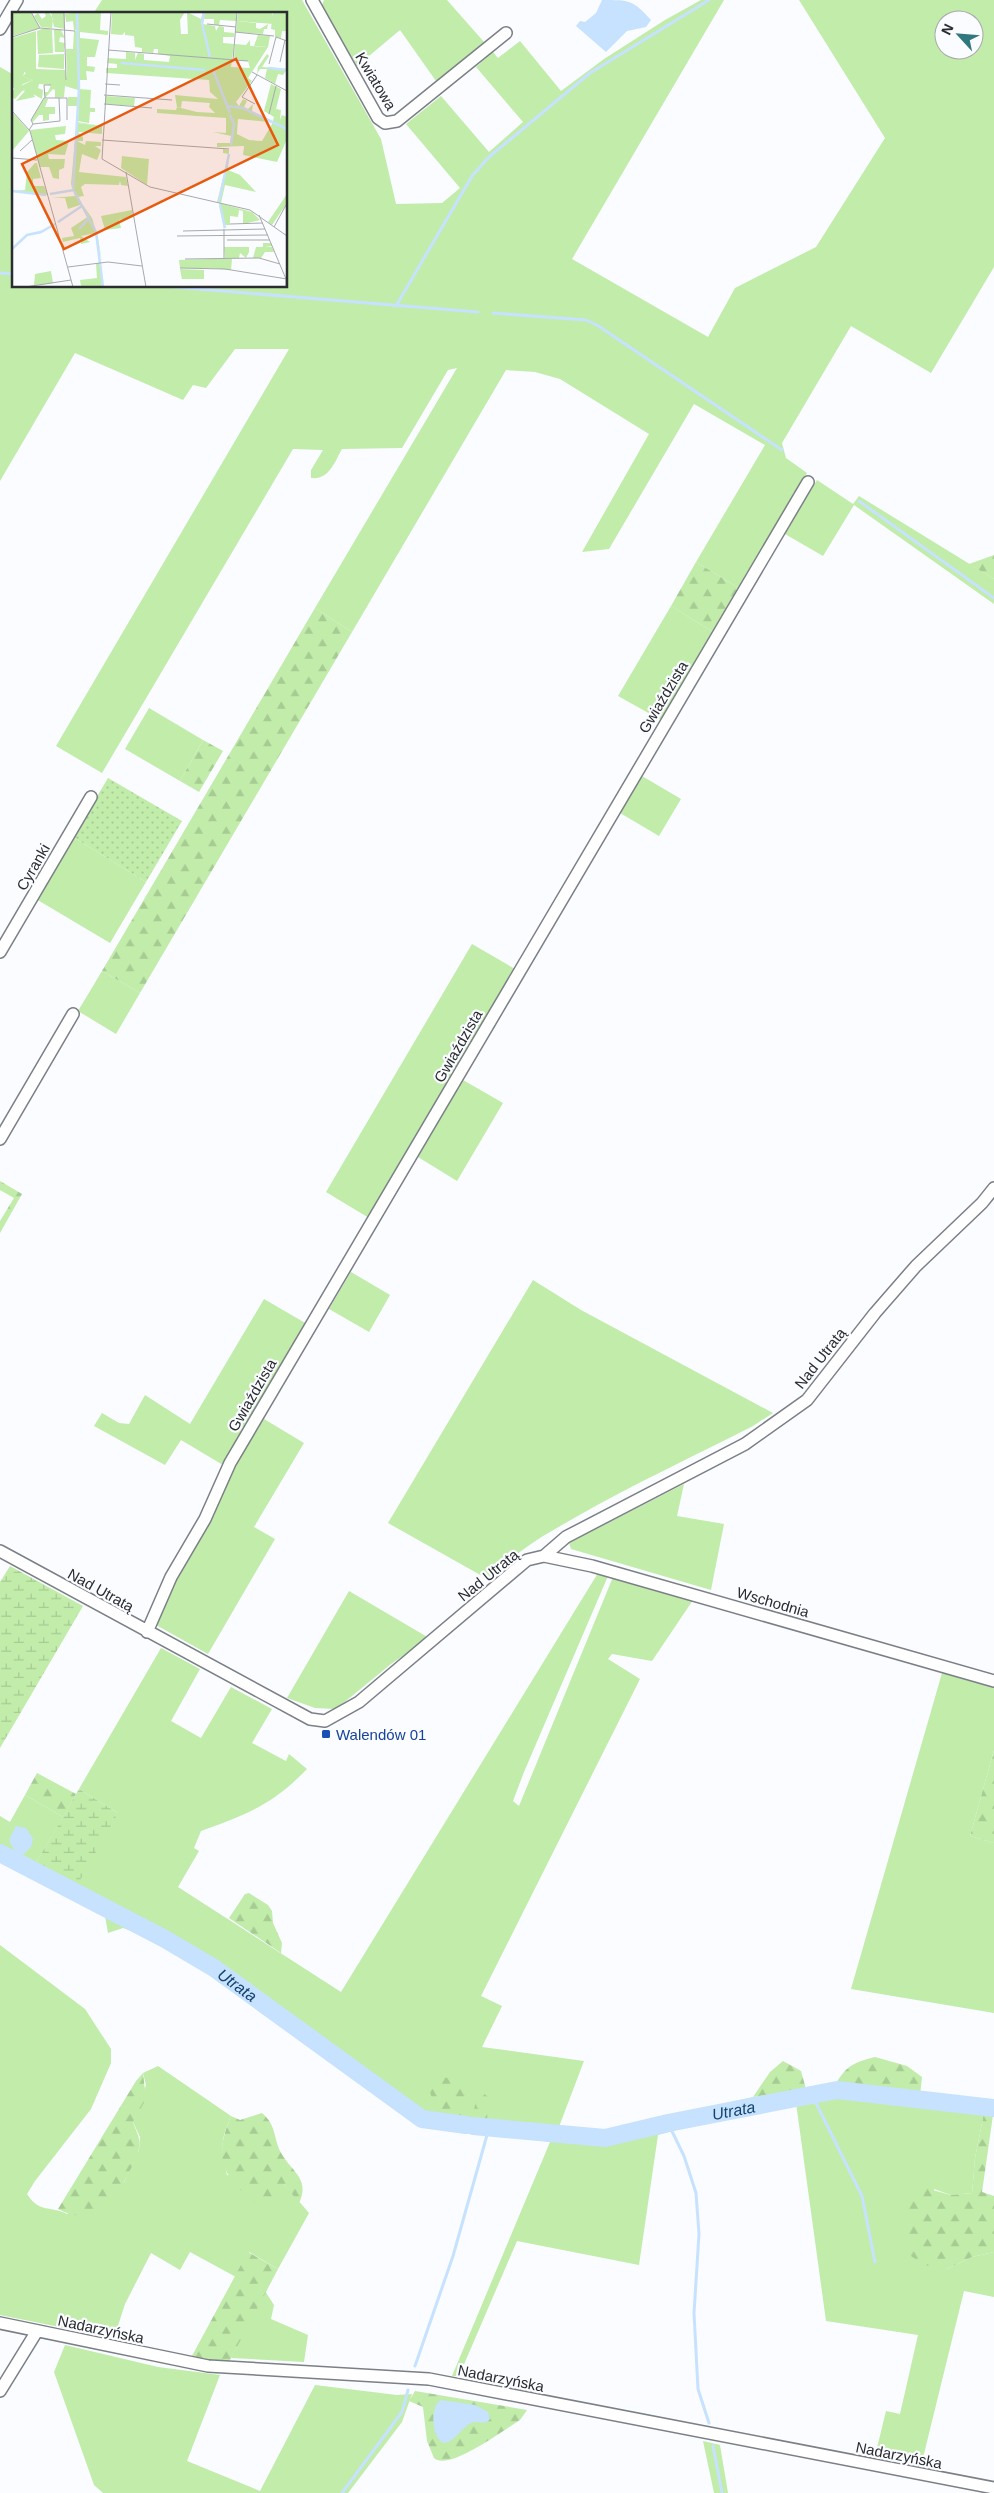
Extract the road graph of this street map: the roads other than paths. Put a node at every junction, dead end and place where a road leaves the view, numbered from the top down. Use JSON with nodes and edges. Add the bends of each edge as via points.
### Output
{"nodes":[{"id":1,"x":17,"y":0,"type":"edge"},
{"id":2,"x":313,"y":0,"type":"edge"},
{"id":3,"x":0,"y":29,"type":"edge"},
{"id":4,"x":506,"y":33,"type":"dead end"},
{"id":5,"x":808,"y":482,"type":"dead end"},
{"id":6,"x":91,"y":797,"type":"dead end"},
{"id":7,"x":0,"y":952,"type":"edge"},
{"id":8,"x":73,"y":1014,"type":"dead end"},
{"id":9,"x":0,"y":1139,"type":"edge"},
{"id":10,"x":994,"y":1188,"type":"edge"},
{"id":11,"x":0,"y":1551,"type":"edge"},
{"id":12,"x":544,"y":1556,"type":"junction"},
{"id":13,"x":147,"y":1632,"type":"junction"},
{"id":14,"x":994,"y":1681,"type":"edge"},
{"id":15,"x":0,"y":2323,"type":"edge"},
{"id":16,"x":37,"y":2331,"type":"junction"},
{"id":17,"x":0,"y":2391,"type":"edge"},
{"id":18,"x":994,"y":2488,"type":"edge"}],
"edges":[{"from":1,"to":3,"type":"street"},
{"from":2,"to":4,"type":"street","name":"Kwiatowa","via":[[378,118],[385,124],[398,121]]},
{"from":5,"to":13,"type":"street","name":"Gwiaździsta","via":[[230,1463],[206,1519],[171,1577]]},
{"from":6,"to":7,"type":"street","name":"Cyranki"},
{"from":8,"to":9,"type":"street"},
{"from":10,"to":12,"type":"street","name":"Nad Utratą","via":[[916,1266],[807,1400],[745,1444],[566,1538]]},
{"from":11,"to":13,"type":"street","name":"Nad Utratą"},
{"from":12,"to":13,"type":"street","name":"Nad Utratą","via":[[526,1560],[359,1702],[325,1720],[310,1719]]},
{"from":12,"to":14,"type":"street","name":"Wschodnia","via":[[598,1568]]},
{"from":15,"to":16,"type":"street","name":"Nadarzyńska"},
{"from":16,"to":17,"type":"street"},
{"from":16,"to":18,"type":"street","name":"Nadarzyńska","via":[[208,2366],[429,2379]]}]}
